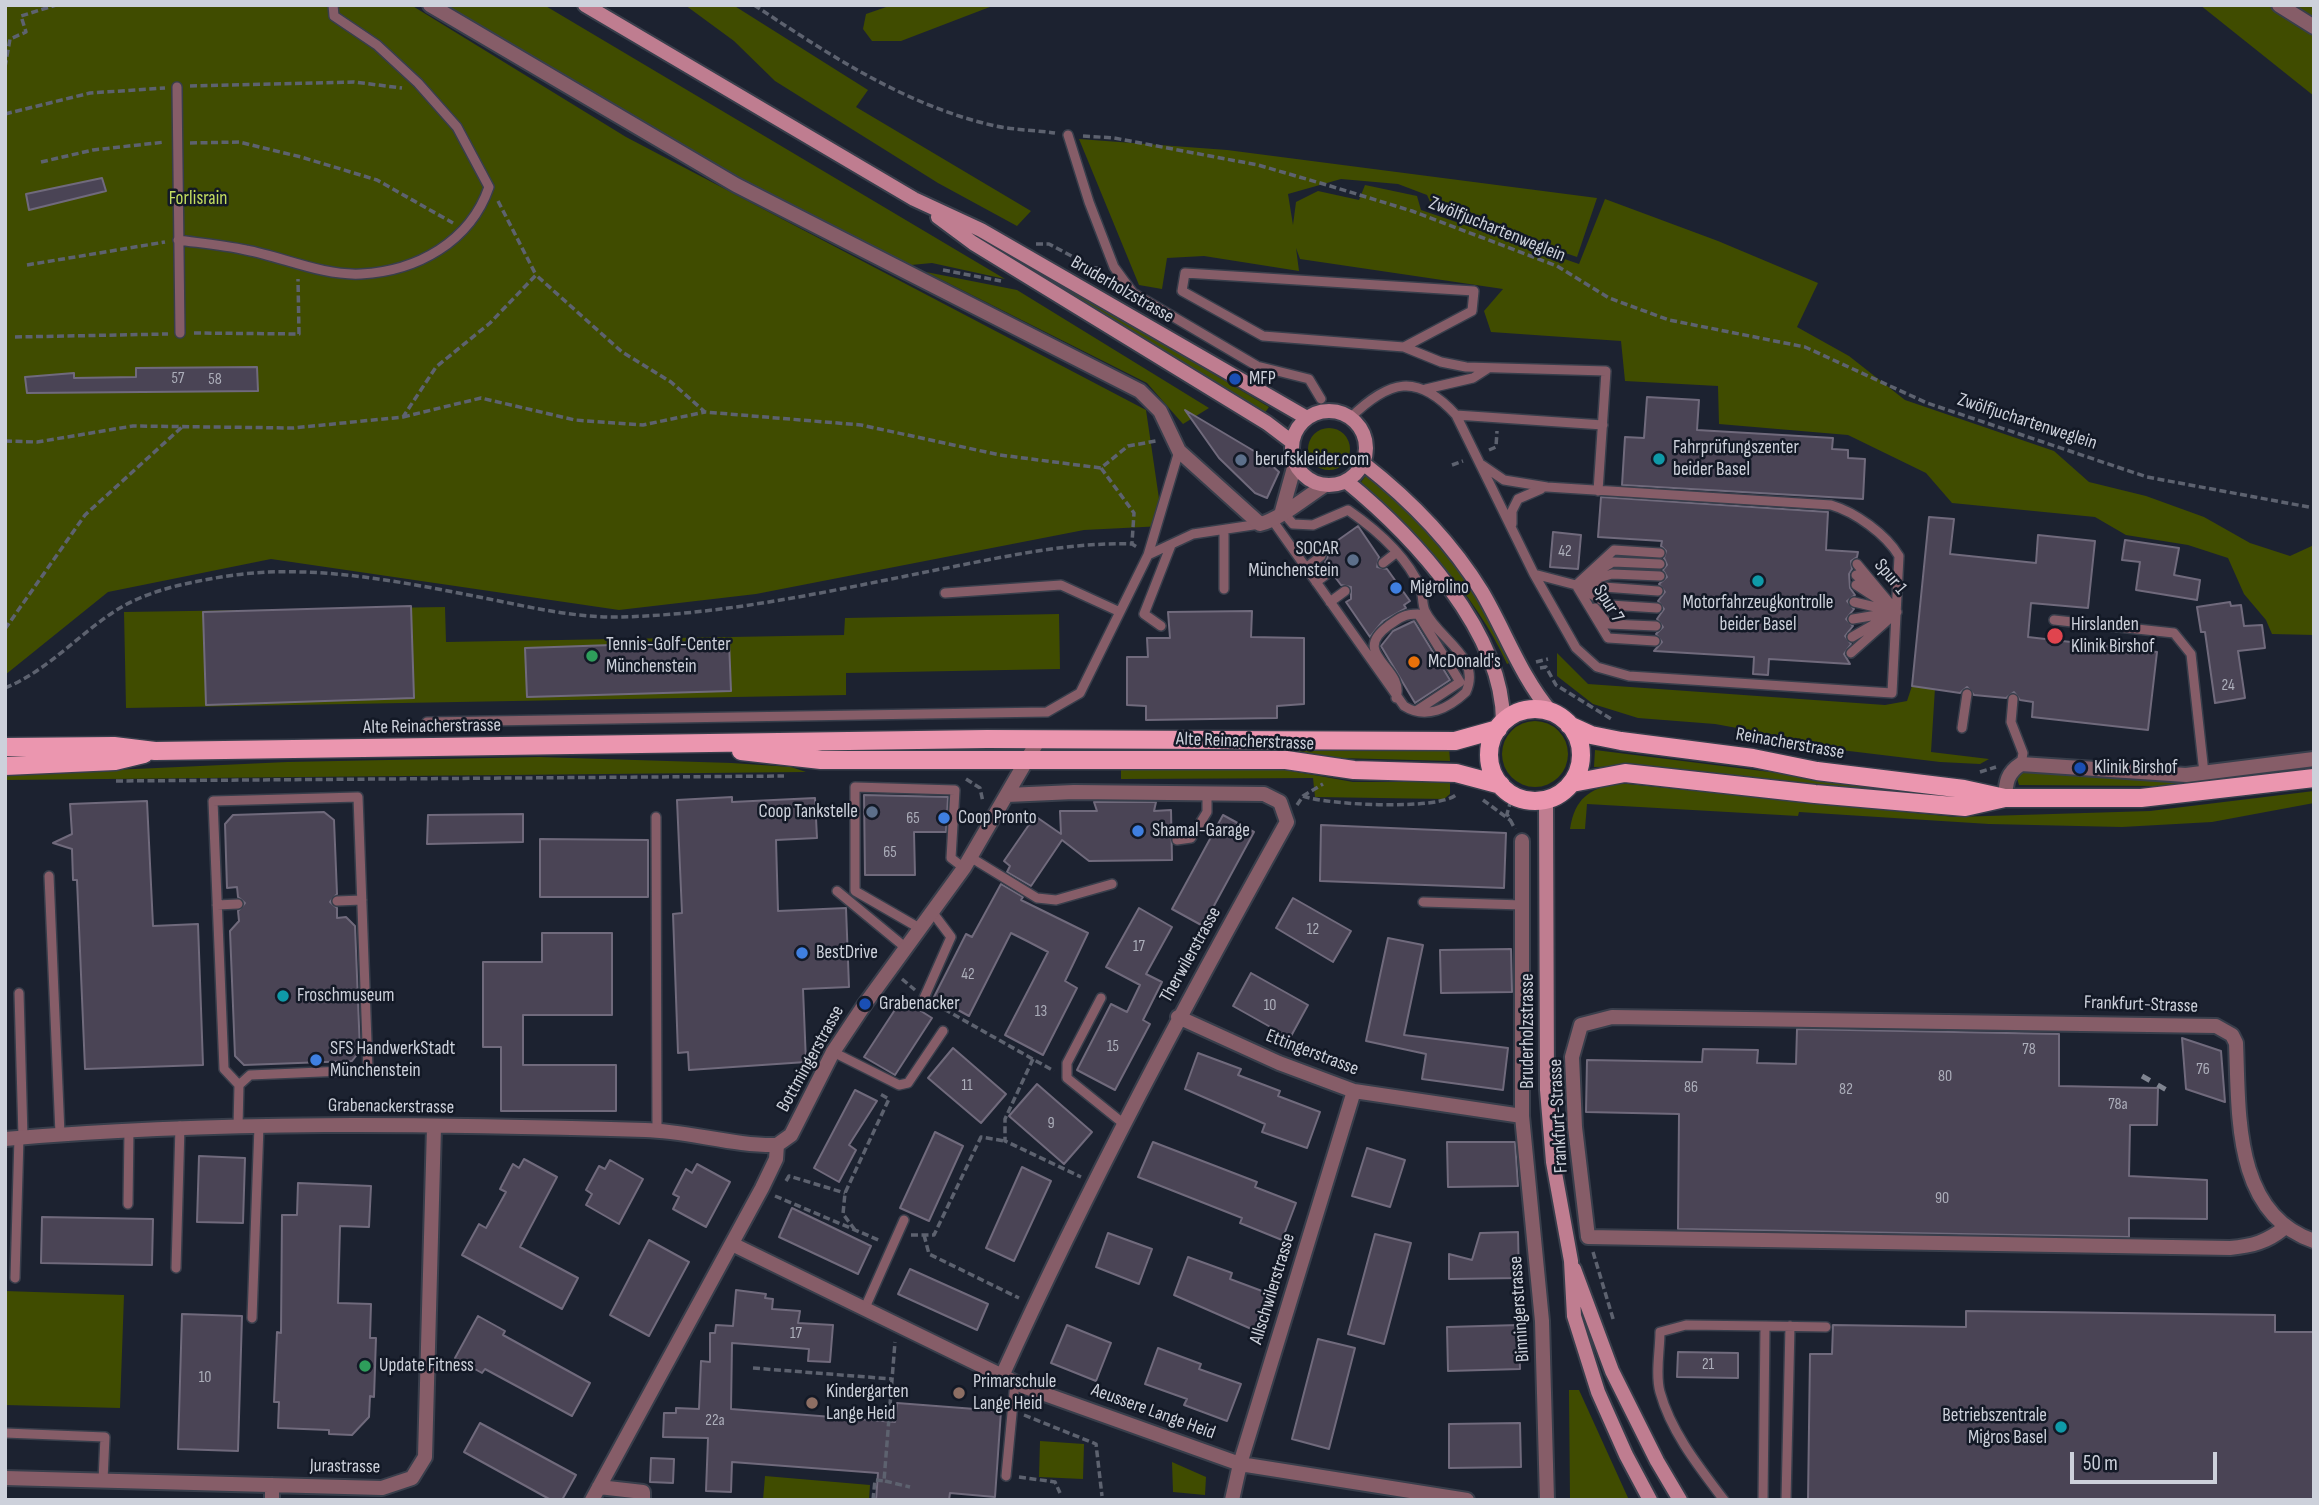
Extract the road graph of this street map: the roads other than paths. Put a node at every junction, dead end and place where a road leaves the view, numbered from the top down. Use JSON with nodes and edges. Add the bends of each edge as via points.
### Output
{"nodes":[{"id":1,"x":333,"y":5,"type":"edge"},
{"id":2,"x":430,"y":5,"type":"edge"},
{"id":3,"x":585,"y":5,"type":"edge"},
{"id":4,"x":2279,"y":5,"type":"edge"},
{"id":5,"x":2314,"y":27,"type":"edge"},
{"id":6,"x":177,"y":87,"type":"road end"},
{"id":7,"x":1068,"y":135,"type":"road end"},
{"id":8,"x":914,"y":199,"type":"junction"},
{"id":9,"x":178,"y":240,"type":"junction"},
{"id":10,"x":180,"y":333,"type":"dead end"},
{"id":11,"x":1404,"y":347,"type":"junction"},
{"id":12,"x":1489,"y":368,"type":"junction"},
{"id":13,"x":1426,"y":389,"type":"junction"},
{"id":14,"x":1321,"y":399,"type":"dead end"},
{"id":15,"x":1456,"y":415,"type":"junction"},
{"id":16,"x":1307,"y":418,"type":"junction"},
{"id":17,"x":1350,"y":418,"type":"junction"},
{"id":18,"x":1603,"y":425,"type":"junction"},
{"id":19,"x":1292,"y":442,"type":"junction"},
{"id":20,"x":1179,"y":451,"type":"junction"},
{"id":21,"x":1363,"y":463,"type":"junction"},
{"id":22,"x":1295,"y":464,"type":"junction"},
{"id":23,"x":1482,"y":465,"type":"junction"},
{"id":24,"x":1346,"y":481,"type":"junction"},
{"id":25,"x":1325,"y":485,"type":"junction"},
{"id":26,"x":1546,"y":487,"type":"junction"},
{"id":27,"x":1598,"y":491,"type":"junction"},
{"id":28,"x":1271,"y":519,"type":"junction"},
{"id":29,"x":1512,"y":527,"type":"junction"},
{"id":30,"x":1224,"y":530,"type":"junction"},
{"id":31,"x":1380,"y":535,"type":"junction"},
{"id":32,"x":1369,"y":543,"type":"dead end"},
{"id":33,"x":1171,"y":544,"type":"junction"},
{"id":34,"x":1397,"y":552,"type":"junction"},
{"id":35,"x":1660,"y":553,"type":"dead end"},
{"id":36,"x":1148,"y":555,"type":"junction"},
{"id":37,"x":1321,"y":556,"type":"dead end"},
{"id":38,"x":1383,"y":563,"type":"dead end"},
{"id":39,"x":1660,"y":564,"type":"dead end"},
{"id":40,"x":1857,"y":564,"type":"dead end"},
{"id":41,"x":1306,"y":568,"type":"junction"},
{"id":42,"x":1331,"y":571,"type":"dead end"},
{"id":43,"x":1534,"y":574,"type":"junction"},
{"id":44,"x":1660,"y":576,"type":"dead end"},
{"id":45,"x":1856,"y":580,"type":"dead end"},
{"id":46,"x":1316,"y":582,"type":"junction"},
{"id":47,"x":1576,"y":585,"type":"junction"},
{"id":48,"x":1224,"y":589,"type":"dead end"},
{"id":49,"x":1345,"y":591,"type":"dead end"},
{"id":50,"x":1658,"y":591,"type":"dead end"},
{"id":51,"x":945,"y":593,"type":"dead end"},
{"id":52,"x":1854,"y":602,"type":"dead end"},
{"id":53,"x":1330,"y":603,"type":"junction"},
{"id":54,"x":1657,"y":608,"type":"dead end"},
{"id":55,"x":1121,"y":612,"type":"junction"},
{"id":56,"x":1897,"y":612,"type":"junction"},
{"id":57,"x":1853,"y":619,"type":"dead end"},
{"id":58,"x":2054,"y":620,"type":"dead end"},
{"id":59,"x":1161,"y":626,"type":"dead end"},
{"id":60,"x":1656,"y":626,"type":"dead end"},
{"id":61,"x":1852,"y":637,"type":"dead end"},
{"id":62,"x":1655,"y":640,"type":"dead end"},
{"id":63,"x":1851,"y":653,"type":"dead end"},
{"id":64,"x":1967,"y":694,"type":"dead end"},
{"id":65,"x":1396,"y":698,"type":"junction"},
{"id":66,"x":2013,"y":699,"type":"dead end"},
{"id":67,"x":1413,"y":712,"type":"junction"},
{"id":68,"x":1551,"y":712,"type":"junction"},
{"id":69,"x":427,"y":722,"type":"dead end"},
{"id":70,"x":1569,"y":725,"type":"junction"},
{"id":71,"x":1500,"y":726,"type":"junction"},
{"id":72,"x":1962,"y":728,"type":"dead end"},
{"id":73,"x":1039,"y":739,"type":"junction"},
{"id":74,"x":710,"y":746,"type":"junction"},
{"id":75,"x":5,"y":747,"type":"edge"},
{"id":76,"x":155,"y":751,"type":"junction"},
{"id":77,"x":2314,"y":759,"type":"edge"},
{"id":78,"x":1029,"y":760,"type":"junction"},
{"id":79,"x":2021,"y":764,"type":"junction"},
{"id":80,"x":5,"y":766,"type":"edge"},
{"id":81,"x":2204,"y":773,"type":"junction"},
{"id":82,"x":2314,"y":778,"type":"edge"},
{"id":83,"x":1572,"y":783,"type":"junction"},
{"id":84,"x":1506,"y":790,"type":"junction"},
{"id":85,"x":1207,"y":793,"type":"junction"},
{"id":86,"x":1007,"y":795,"type":"junction"},
{"id":87,"x":2005,"y":798,"type":"junction"},
{"id":88,"x":1546,"y":799,"type":"junction"},
{"id":89,"x":656,"y":817,"type":"dead end"},
{"id":90,"x":1177,"y":840,"type":"dead end"},
{"id":91,"x":1522,"y":841,"type":"dead end"},
{"id":92,"x":967,"y":862,"type":"junction"},
{"id":93,"x":49,"y":876,"type":"dead end"},
{"id":94,"x":1112,"y":884,"type":"dead end"},
{"id":95,"x":837,"y":891,"type":"dead end"},
{"id":96,"x":362,"y":900,"type":"junction"},
{"id":97,"x":337,"y":901,"type":"dead end"},
{"id":98,"x":1423,"y":902,"type":"dead end"},
{"id":99,"x":238,"y":904,"type":"dead end"},
{"id":100,"x":217,"y":905,"type":"junction"},
{"id":101,"x":1523,"y":905,"type":"junction"},
{"id":102,"x":933,"y":913,"type":"junction"},
{"id":103,"x":921,"y":929,"type":"junction"},
{"id":104,"x":906,"y":948,"type":"junction"},
{"id":105,"x":19,"y":993,"type":"dead end"},
{"id":106,"x":923,"y":998,"type":"road end"},
{"id":107,"x":1101,"y":998,"type":"dead end"},
{"id":108,"x":1178,"y":1017,"type":"junction"},
{"id":109,"x":943,"y":1031,"type":"dead end"},
{"id":110,"x":833,"y":1052,"type":"junction"},
{"id":111,"x":239,"y":1085,"type":"junction"},
{"id":112,"x":1354,"y":1091,"type":"junction"},
{"id":113,"x":1522,"y":1116,"type":"junction"},
{"id":114,"x":1124,"y":1124,"type":"junction"},
{"id":115,"x":180,"y":1126,"type":"junction"},
{"id":116,"x":239,"y":1126,"type":"junction"},
{"id":117,"x":259,"y":1126,"type":"junction"},
{"id":118,"x":434,"y":1127,"type":"junction"},
{"id":119,"x":128,"y":1130,"type":"junction"},
{"id":120,"x":657,"y":1130,"type":"junction"},
{"id":121,"x":61,"y":1135,"type":"junction"},
{"id":122,"x":16,"y":1138,"type":"edge"},
{"id":123,"x":777,"y":1145,"type":"junction"},
{"id":124,"x":128,"y":1204,"type":"dead end"},
{"id":125,"x":904,"y":1220,"type":"dead end"},
{"id":126,"x":2284,"y":1228,"type":"junction"},
{"id":127,"x":2314,"y":1241,"type":"edge"},
{"id":128,"x":732,"y":1244,"type":"junction"},
{"id":129,"x":1571,"y":1261,"type":"junction"},
{"id":130,"x":176,"y":1268,"type":"dead end"},
{"id":131,"x":15,"y":1278,"type":"dead end"},
{"id":132,"x":864,"y":1310,"type":"junction"},
{"id":133,"x":252,"y":1318,"type":"dead end"},
{"id":134,"x":1765,"y":1326,"type":"junction"},
{"id":135,"x":1790,"y":1326,"type":"junction"},
{"id":136,"x":1826,"y":1327,"type":"dead end"},
{"id":137,"x":1009,"y":1379,"type":"junction"},
{"id":138,"x":5,"y":1433,"type":"edge"},
{"id":139,"x":1240,"y":1464,"type":"junction"},
{"id":140,"x":1006,"y":1476,"type":"road end"},
{"id":141,"x":5,"y":1478,"type":"edge"},
{"id":142,"x":103,"y":1480,"type":"junction"},
{"id":143,"x":272,"y":1492,"type":"edge"},
{"id":144,"x":595,"y":1493,"type":"edge"},
{"id":145,"x":643,"y":1500,"type":"edge"},
{"id":146,"x":1232,"y":1500,"type":"edge"},
{"id":147,"x":1466,"y":1500,"type":"edge"},
{"id":148,"x":1547,"y":1500,"type":"edge"},
{"id":149,"x":1650,"y":1500,"type":"edge"},
{"id":150,"x":1680,"y":1500,"type":"edge"},
{"id":151,"x":1724,"y":1500,"type":"edge"},
{"id":152,"x":1763,"y":1500,"type":"edge"},
{"id":153,"x":1786,"y":1500,"type":"edge"}],
"edges":[{"from":1,"to":9,"type":"lane","via":[[334,16],[387,54],[457,127],[489,187],[481,211],[424,260],[360,274]]},
{"from":2,"to":20,"type":"street","via":[[736,185],[1140,391],[1160,411]]},
{"from":3,"to":8,"type":"main road","name":"Bruderholzstrasse"},
{"from":4,"to":5,"type":"street"},
{"from":6,"to":9,"type":"lane"},
{"from":7,"to":14,"type":"lane","via":[[1114,267],[1133,293],[1257,366],[1309,379]]},
{"from":8,"to":16,"type":"main road","name":"Bruderholzstrasse","via":[[981,230]]},
{"from":8,"to":19,"type":"main road","name":"Bruderholzstrasse","via":[[973,243],[1267,422]]},
{"from":9,"to":10,"type":"lane"},
{"from":11,"to":11,"type":"lane","via":[[1472,311],[1474,291],[1185,273],[1182,291],[1263,336]]},
{"from":11,"to":12,"type":"lane","via":[[1441,362]]},
{"from":12,"to":13,"type":"lane","via":[[1473,378]]},
{"from":12,"to":18,"type":"lane","via":[[1606,371]]},
{"from":13,"to":15,"type":"lane"},
{"from":13,"to":17,"type":"lane","via":[[1383,390]]},
{"from":15,"to":18,"type":"lane"},
{"from":15,"to":23,"type":"lane"},
{"from":16,"to":17,"type":"main road","via":[[1329,411]]},
{"from":16,"to":19,"type":"main road"},
{"from":17,"to":21,"type":"main road","via":[[1364,439]]},
{"from":18,"to":27,"type":"lane"},
{"from":19,"to":22,"type":"main road"},
{"from":20,"to":28,"type":"street"},
{"from":20,"to":36,"type":"lane"},
{"from":21,"to":24,"type":"main road"},
{"from":21,"to":68,"type":"main road","via":[[1451,547],[1481,590],[1537,696]]},
{"from":22,"to":25,"type":"main road","via":[[1302,474]]},
{"from":22,"to":28,"type":"street"},
{"from":23,"to":26,"type":"lane","via":[[1504,480]]},
{"from":23,"to":29,"type":"lane"},
{"from":24,"to":25,"type":"main road"},
{"from":24,"to":71,"type":"main road","via":[[1406,534],[1461,606],[1500,682]]},
{"from":25,"to":28,"type":"street"},
{"from":26,"to":27,"type":"lane"},
{"from":26,"to":29,"type":"lane","via":[[1518,499]]},
{"from":27,"to":56,"type":"lane","via":[[1830,505],[1848,510],[1899,556]]},
{"from":28,"to":30,"type":"lane"},
{"from":28,"to":31,"type":"lane","via":[[1312,525],[1348,510]]},
{"from":28,"to":41,"type":"lane"},
{"from":29,"to":43,"type":"lane"},
{"from":30,"to":33,"type":"lane","via":[[1192,534]]},
{"from":30,"to":48,"type":"lane"},
{"from":31,"to":32,"type":"lane"},
{"from":31,"to":34,"type":"lane"},
{"from":33,"to":36,"type":"lane"},
{"from":33,"to":59,"type":"lane","via":[[1144,614]]},
{"from":34,"to":38,"type":"lane"},
{"from":34,"to":67,"type":"lane","via":[[1422,592],[1425,610],[1464,656],[1471,674],[1461,698],[1436,712]]},
{"from":35,"to":47,"type":"lane","via":[[1615,550]]},
{"from":36,"to":55,"type":"lane"},
{"from":37,"to":41,"type":"lane"},
{"from":39,"to":47,"type":"lane","via":[[1613,562]]},
{"from":40,"to":56,"type":"lane","name":"Spur 1"},
{"from":41,"to":46,"type":"lane"},
{"from":42,"to":46,"type":"lane"},
{"from":43,"to":47,"type":"lane"},
{"from":43,"to":56,"type":"lane","via":[[1576,648],[1597,667],[1629,676],[1892,693]]},
{"from":44,"to":47,"type":"lane","via":[[1612,574]]},
{"from":45,"to":56,"type":"lane"},
{"from":46,"to":53,"type":"lane"},
{"from":47,"to":50,"type":"lane"},
{"from":47,"to":54,"type":"lane","via":[[1610,605]]},
{"from":47,"to":60,"type":"lane","via":[[1608,624]]},
{"from":47,"to":62,"type":"lane","name":"Spur 7","via":[[1608,638]]},
{"from":49,"to":53,"type":"lane"},
{"from":51,"to":55,"type":"lane","via":[[1061,585]]},
{"from":52,"to":56,"type":"lane"},
{"from":53,"to":65,"type":"lane"},
{"from":55,"to":69,"type":"lane","via":[[1080,693],[1047,712]]},
{"from":56,"to":57,"type":"lane"},
{"from":56,"to":61,"type":"lane"},
{"from":56,"to":63,"type":"lane"},
{"from":58,"to":81,"type":"lane","via":[[2174,632],[2191,654]]},
{"from":64,"to":72,"type":"lane"},
{"from":65,"to":67,"type":"lane"},
{"from":65,"to":67,"type":"lane","via":[[1397,684],[1374,651],[1373,642],[1404,614],[1418,614],[1460,682]]},
{"from":66,"to":79,"type":"lane","via":[[2011,722],[2022,753]]},
{"from":68,"to":70,"type":"main road"},
{"from":68,"to":71,"type":"main road","via":[[1520,712]]},
{"from":70,"to":83,"type":"main road","via":[[1581,751]]},
{"from":70,"to":87,"type":"main road","name":"Reinacherstrasse","via":[[1621,741]]},
{"from":71,"to":73,"type":"main road","name":"Alte Reinacherstrasse","via":[[1454,741]]},
{"from":71,"to":84,"type":"main road","via":[[1490,758]]},
{"from":73,"to":74,"type":"main road","name":"Alte Reinacherstrasse","via":[[776,741]]},
{"from":73,"to":78,"type":"street"},
{"from":74,"to":76,"type":"main road","name":"Alte Reinacherstrasse"},
{"from":74,"to":78,"type":"main road","name":"Alte Reinacherstrasse","via":[[821,760]]},
{"from":75,"to":76,"type":"main road","name":"Alte Reinacherstrasse","via":[[114,746]]},
{"from":76,"to":80,"type":"main road","name":"Alte Reinacherstrasse","via":[[115,761]]},
{"from":77,"to":81,"type":"street"},
{"from":78,"to":84,"type":"main road","name":"Alte Reinacherstrasse","via":[[1286,760],[1456,774]]},
{"from":78,"to":86,"type":"street","name":"Bottmingerstrasse"},
{"from":79,"to":81,"type":"street"},
{"from":79,"to":87,"type":"street","via":[[2011,771]]},
{"from":82,"to":87,"type":"main road","name":"Reinacherstrasse","via":[[2141,798]]},
{"from":83,"to":87,"type":"main road","name":"Reinacherstrasse","via":[[1625,773],[1965,807]]},
{"from":83,"to":88,"type":"main road"},
{"from":84,"to":88,"type":"main road","via":[[1529,800]]},
{"from":85,"to":86,"type":"street","name":"Therwilerstrasse"},
{"from":85,"to":90,"type":"lane","via":[[1206,812],[1191,838]]},
{"from":85,"to":108,"type":"street","name":"Therwilerstrasse","via":[[1274,797],[1287,822]]},
{"from":86,"to":92,"type":"street","name":"Bottmingerstrasse"},
{"from":88,"to":129,"type":"main road","name":"Bruderholzstrasse","via":[[1547,1090],[1553,1162]]},
{"from":89,"to":120,"type":"lane"},
{"from":91,"to":101,"type":"street","name":"Binningerstrasse"},
{"from":92,"to":94,"type":"lane","via":[[1037,898],[1056,900]]},
{"from":92,"to":102,"type":"street","name":"Bottmingerstrasse"},
{"from":92,"to":103,"type":"lane","via":[[951,858],[955,790],[855,788],[855,891]]},
{"from":93,"to":121,"type":"lane"},
{"from":95,"to":104,"type":"lane"},
{"from":96,"to":97,"type":"lane"},
{"from":96,"to":100,"type":"lane","via":[[358,797],[213,801]]},
{"from":96,"to":111,"type":"lane","via":[[368,1070],[256,1073]]},
{"from":98,"to":101,"type":"lane"},
{"from":99,"to":100,"type":"lane"},
{"from":100,"to":111,"type":"lane","via":[[224,1069]]},
{"from":101,"to":113,"type":"street","name":"Binningerstrasse"},
{"from":102,"to":103,"type":"street","name":"Bottmingerstrasse"},
{"from":102,"to":106,"type":"lane","via":[[951,937]]},
{"from":103,"to":104,"type":"street","name":"Bottmingerstrasse"},
{"from":104,"to":110,"type":"street","name":"Bottmingerstrasse"},
{"from":105,"to":122,"type":"lane"},
{"from":107,"to":114,"type":"lane","via":[[1067,1063],[1067,1078]]},
{"from":108,"to":112,"type":"street","name":"Ettingerstrasse"},
{"from":108,"to":114,"type":"street","name":"Therwilerstrasse"},
{"from":109,"to":110,"type":"lane","via":[[908,1083],[899,1085]]},
{"from":110,"to":123,"type":"street","name":"Bottmingerstrasse","via":[[791,1135]]},
{"from":111,"to":116,"type":"lane"},
{"from":112,"to":113,"type":"street","name":"Ettingerstrasse"},
{"from":112,"to":139,"type":"street","name":"Allschwilerstrasse"},
{"from":113,"to":148,"type":"street","name":"Binningerstrasse","via":[[1542,1321]]},
{"from":114,"to":137,"type":"street","name":"Therwilerstrasse","via":[[1034,1305]]},
{"from":115,"to":116,"type":"street","name":"Grabenackerstrasse"},
{"from":115,"to":119,"type":"street","name":"Grabenackerstrasse"},
{"from":115,"to":130,"type":"lane"},
{"from":116,"to":117,"type":"street","name":"Grabenackerstrasse"},
{"from":117,"to":118,"type":"street","name":"Grabenackerstrasse"},
{"from":117,"to":133,"type":"lane"},
{"from":118,"to":120,"type":"street","name":"Grabenackerstrasse"},
{"from":118,"to":143,"type":"street","name":"Jurastrasse","via":[[425,1457],[412,1478],[393,1487]]},
{"from":119,"to":121,"type":"street","name":"Grabenackerstrasse"},
{"from":119,"to":124,"type":"lane"},
{"from":120,"to":123,"type":"street","name":"Grabenackerstrasse"},
{"from":121,"to":122,"type":"street","name":"Grabenackerstrasse"},
{"from":122,"to":131,"type":"lane"},
{"from":123,"to":128,"type":"street","name":"Bottmingerstrasse","via":[[776,1159]]},
{"from":125,"to":132,"type":"lane"},
{"from":126,"to":126,"type":"street","name":"Frankfurt-Strasse","via":[[2252,1246],[1588,1237],[1572,1057],[1581,1025],[1612,1017],[2216,1026],[2232,1035],[2236,1043],[2246,1164],[2265,1203]]},
{"from":126,"to":127,"type":"street"},
{"from":128,"to":132,"type":"street","name":"Aeussere Lange Heid"},
{"from":128,"to":144,"type":"street","name":"Bottmingerstrasse"},
{"from":129,"to":149,"type":"main road","name":"Bruderholzstrasse","via":[[1581,1344],[1626,1455]]},
{"from":129,"to":150,"type":"main road","name":"Bruderholzstrasse","via":[[1617,1383]]},
{"from":132,"to":137,"type":"street","name":"Aeussere Lange Heid"},
{"from":134,"to":135,"type":"lane"},
{"from":134,"to":151,"type":"lane","via":[[1686,1325],[1660,1332],[1659,1390],[1675,1428]]},
{"from":134,"to":152,"type":"lane"},
{"from":135,"to":136,"type":"lane"},
{"from":135,"to":153,"type":"lane"},
{"from":137,"to":139,"type":"street","name":"Aeussere Lange Heid"},
{"from":137,"to":140,"type":"lane","via":[[1012,1413]]},
{"from":138,"to":142,"type":"lane","via":[[105,1437]]},
{"from":139,"to":146,"type":"street","name":"Allschwilerstrasse"},
{"from":139,"to":147,"type":"street","name":"Aeussere Lange Heid"},
{"from":141,"to":142,"type":"street","name":"Jurastrasse"},
{"from":142,"to":143,"type":"street","name":"Jurastrasse"},
{"from":144,"to":145,"type":"street","via":[[643,1492]]}]}
